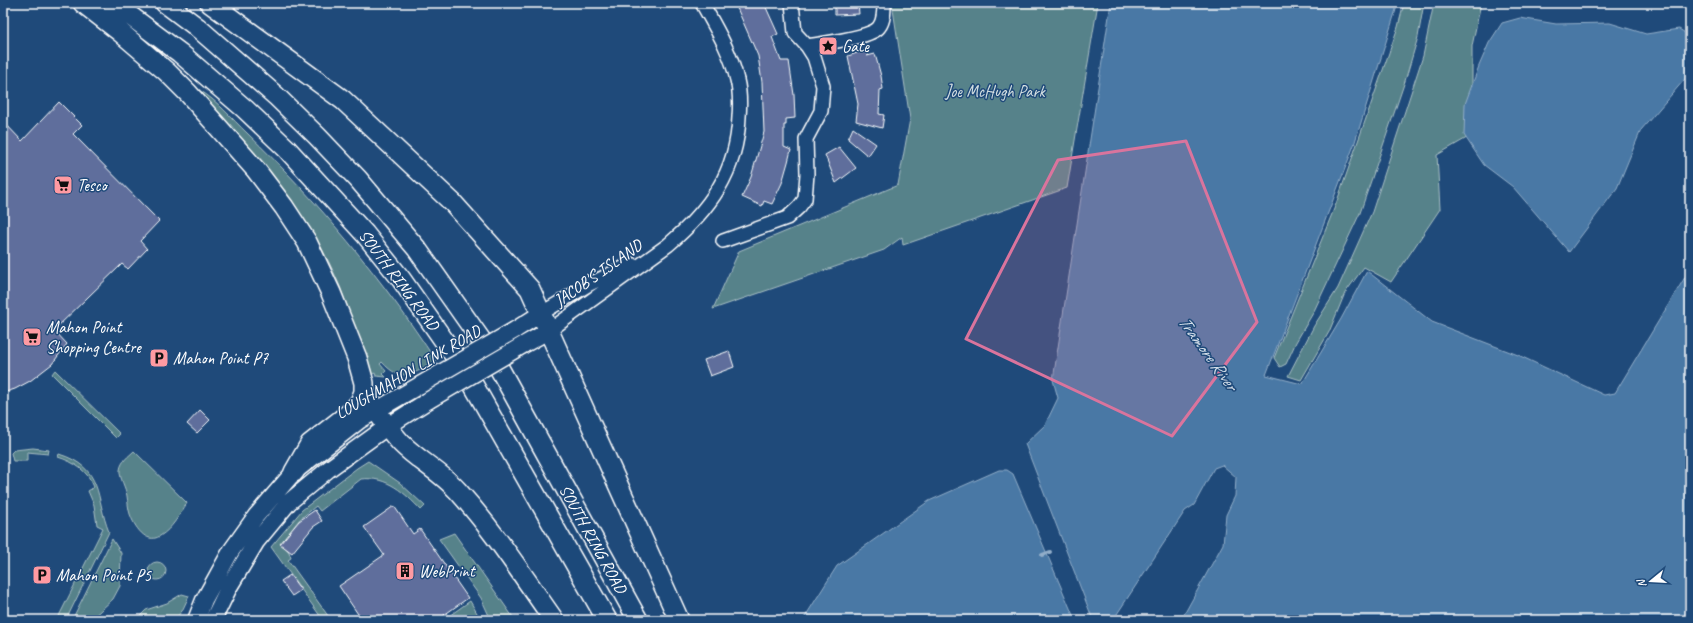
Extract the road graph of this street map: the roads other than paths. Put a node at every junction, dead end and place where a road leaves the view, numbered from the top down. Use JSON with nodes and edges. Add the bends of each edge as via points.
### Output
{"nodes":[{"id":1,"x":83,"y":3,"type":"edge"},
{"id":2,"x":113,"y":3,"type":"edge"},
{"id":3,"x":165,"y":3,"type":"edge"},
{"id":4,"x":210,"y":3,"type":"edge"},
{"id":5,"x":702,"y":3,"type":"edge"},
{"id":6,"x":792,"y":3,"type":"edge"},
{"id":7,"x":884,"y":3,"type":"edge"},
{"id":8,"x":807,"y":46,"type":"junction"},
{"id":9,"x":724,"y":241,"type":"dead end"},
{"id":10,"x":668,"y":245,"type":"junction"},
{"id":11,"x":546,"y":321,"type":"junction"},
{"id":12,"x":364,"y":392,"type":"junction"},
{"id":13,"x":377,"y":410,"type":"junction"},
{"id":14,"x":388,"y":426,"type":"junction"},
{"id":15,"x":294,"y":472,"type":"junction"},
{"id":16,"x":196,"y":620,"type":"edge"},
{"id":17,"x":213,"y":620,"type":"edge"},
{"id":18,"x":554,"y":620,"type":"edge"},
{"id":19,"x":607,"y":620,"type":"edge"},
{"id":20,"x":638,"y":620,"type":"edge"},
{"id":21,"x":679,"y":620,"type":"edge"}],
"edges":[{"from":1,"to":12,"type":"highway","via":[[167,72],[188,93],[256,170],[284,207],[307,242],[332,293],[357,358]]},
{"from":2,"to":19,"type":"highway","name":"SOUTH RING ROAD","via":[[180,53],[245,109],[286,148],[365,234],[401,279],[466,372]]},
{"from":3,"to":20,"type":"highway","name":"SOUTH RING ROAD","via":[[197,27],[312,131],[358,179],[417,249],[493,357]]},
{"from":4,"to":11,"type":"highway","via":[[343,100],[453,204],[530,289]]},
{"from":5,"to":10,"type":"street","name":"JACOB'S ISLAND","via":[[724,45],[737,80],[740,103],[739,127],[732,160],[717,192],[695,221]]},
{"from":6,"to":8,"type":"street","via":[[795,33]]},
{"from":7,"to":8,"type":"street","via":[[879,27],[864,35]]},
{"from":8,"to":9,"type":"street","via":[[824,86],[821,110],[806,139],[805,199],[787,218]]},
{"from":10,"to":11,"type":"street","name":"JACOB'S ISLAND"},
{"from":10,"to":11,"type":"street","name":"JACOB'S ISLAND","via":[[588,285]]},
{"from":11,"to":13,"type":"main road","name":"LOUGHMAHON LINK ROAD","bridge":true,"via":[[514,330]]},
{"from":11,"to":14,"type":"main road","name":"LOUGHMAHON LINK ROAD","bridge":true,"via":[[523,346]]},
{"from":11,"to":21,"type":"highway"},
{"from":12,"to":13,"type":"highway"},
{"from":12,"to":15,"type":"highway","via":[[352,412],[310,444]]},
{"from":13,"to":14,"type":"highway"},
{"from":13,"to":15,"type":"main road","name":"LOUGHMAHON LINK ROAD","via":[[360,420]]},
{"from":14,"to":17,"type":"main road","name":"LOUGHMAHON LINK ROAD","via":[[330,468],[289,502],[256,542]]},
{"from":14,"to":18,"type":"highway","via":[[403,445],[435,469],[474,510]]},
{"from":15,"to":16,"type":"main road","name":"LOUGHMAHON LINK ROAD","via":[[256,516],[231,551]]}]}
